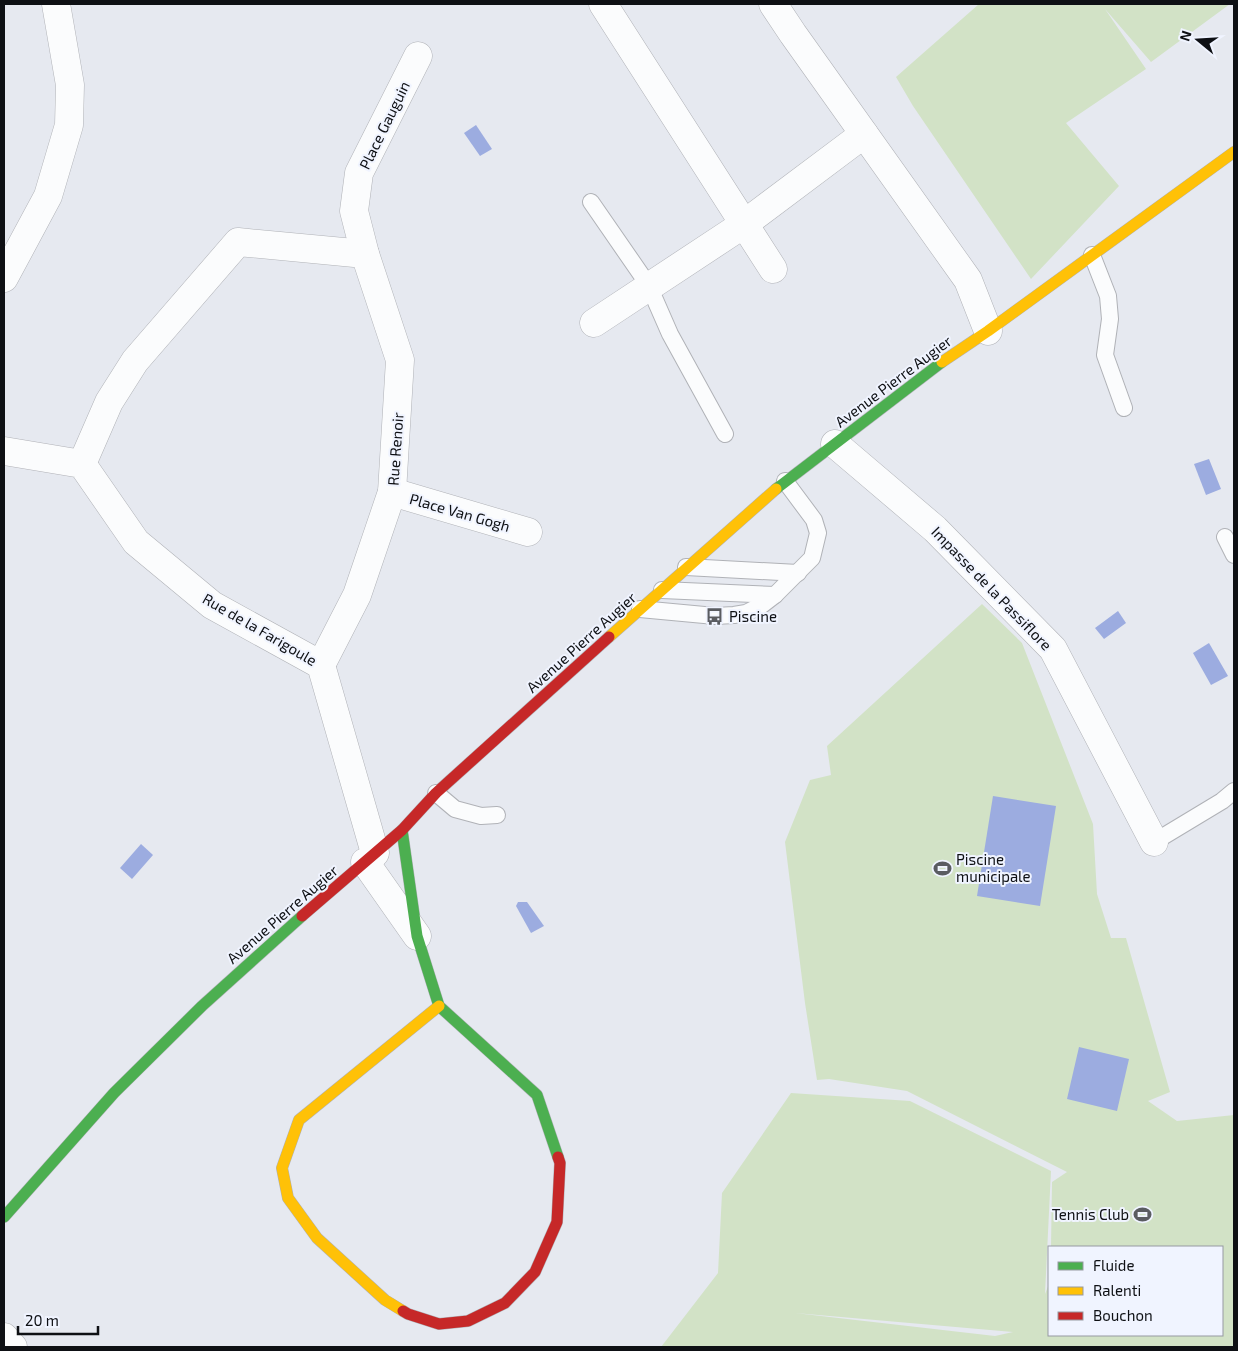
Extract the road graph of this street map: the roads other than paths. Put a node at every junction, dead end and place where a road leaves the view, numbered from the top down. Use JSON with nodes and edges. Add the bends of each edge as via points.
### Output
{"nodes":[{"id":1,"x":56,"y":4,"type":"edge"},
{"id":2,"x":603,"y":4,"type":"edge"},
{"id":3,"x":774,"y":4,"type":"edge"},
{"id":4,"x":418,"y":56,"type":"dead end"},
{"id":5,"x":864,"y":134,"type":"junction"},
{"id":6,"x":1234,"y":152,"type":"edge"},
{"id":7,"x":591,"y":202,"type":"dead end"},
{"id":8,"x":744,"y":224,"type":"junction"},
{"id":9,"x":365,"y":254,"type":"junction"},
{"id":10,"x":1092,"y":256,"type":"junction"},
{"id":11,"x":773,"y":269,"type":"dead end"},
{"id":12,"x":4,"y":278,"type":"edge"},
{"id":13,"x":649,"y":286,"type":"junction"},
{"id":14,"x":594,"y":323,"type":"dead end"},
{"id":15,"x":988,"y":331,"type":"junction"},
{"id":16,"x":1124,"y":408,"type":"dead end"},
{"id":17,"x":725,"y":434,"type":"dead end"},
{"id":18,"x":834,"y":444,"type":"junction"},
{"id":19,"x":4,"y":450,"type":"edge"},
{"id":20,"x":82,"y":464,"type":"junction"},
{"id":21,"x":785,"y":481,"type":"junction"},
{"id":22,"x":392,"y":492,"type":"junction"},
{"id":23,"x":528,"y":532,"type":"dead end"},
{"id":24,"x":1225,"y":538,"type":"dead end"},
{"id":25,"x":1234,"y":555,"type":"edge"},
{"id":26,"x":686,"y":568,"type":"junction"},
{"id":27,"x":798,"y":573,"type":"junction"},
{"id":28,"x":662,"y":590,"type":"junction"},
{"id":29,"x":774,"y":595,"type":"junction"},
{"id":30,"x":640,"y":609,"type":"junction"},
{"id":31,"x":321,"y":665,"type":"junction"},
{"id":32,"x":1234,"y":790,"type":"edge"},
{"id":33,"x":436,"y":793,"type":"junction"},
{"id":34,"x":497,"y":814,"type":"dead end"},
{"id":35,"x":402,"y":830,"type":"junction"},
{"id":36,"x":1154,"y":842,"type":"joint"},
{"id":37,"x":370,"y":858,"type":"junction"},
{"id":38,"x":418,"y":936,"type":"junction"},
{"id":39,"x":439,"y":1006,"type":"junction"},
{"id":40,"x":4,"y":1217,"type":"edge"},
{"id":41,"x":4,"y":1337,"type":"edge"},
{"id":42,"x":13,"y":1347,"type":"edge"}],
"edges":[{"from":1,"to":12,"type":"street","via":[[70,85],[69,125],[48,196]]},
{"from":2,"to":8,"type":"street"},
{"from":3,"to":5,"type":"street"},
{"from":4,"to":9,"type":"street","name":"Place Gauguin","via":[[359,173],[354,211]]},
{"from":5,"to":8,"type":"street"},
{"from":5,"to":15,"type":"street","via":[[968,280]]},
{"from":6,"to":10,"type":"street","name":"Avenue Pierre Augier"},
{"from":7,"to":13,"type":"lane"},
{"from":8,"to":11,"type":"street"},
{"from":8,"to":13,"type":"street"},
{"from":9,"to":20,"type":"street","via":[[238,242],[136,361],[109,402]]},
{"from":9,"to":22,"type":"street","name":"Rue Renoir","via":[[400,360]]},
{"from":10,"to":15,"type":"street","name":"Avenue Pierre Augier"},
{"from":10,"to":16,"type":"lane","via":[[1108,296],[1110,319],[1105,355]]},
{"from":13,"to":14,"type":"street"},
{"from":13,"to":17,"type":"lane","via":[[670,334]]},
{"from":15,"to":18,"type":"street","name":"Avenue Pierre Augier"},
{"from":18,"to":21,"type":"street","name":"Avenue Pierre Augier"},
{"from":18,"to":36,"type":"street","name":"Impasse de la Passiflore","via":[[935,529],[1053,650]]},
{"from":19,"to":20,"type":"street"},
{"from":20,"to":31,"type":"street","name":"Rue de la Farigoule","via":[[136,542],[212,605]]},
{"from":21,"to":26,"type":"street","name":"Avenue Pierre Augier"},
{"from":21,"to":27,"type":"lane","via":[[814,520],[818,532],[812,558]]},
{"from":22,"to":23,"type":"street","name":"Place Van Gogh"},
{"from":22,"to":31,"type":"street","name":"Rue Renoir","via":[[357,595]]},
{"from":24,"to":25,"type":"lane"},
{"from":26,"to":27,"type":"lane"},
{"from":26,"to":28,"type":"street","name":"Avenue Pierre Augier"},
{"from":27,"to":29,"type":"lane"},
{"from":28,"to":29,"type":"lane"},
{"from":28,"to":30,"type":"street","name":"Avenue Pierre Augier"},
{"from":29,"to":30,"type":"lane","via":[[762,606],[734,615]]},
{"from":30,"to":33,"type":"street","name":"Avenue Pierre Augier"},
{"from":31,"to":37,"type":"street","name":"Rue de la Farigoule"},
{"from":32,"to":36,"type":"lane","via":[[1222,801]]},
{"from":33,"to":34,"type":"lane","via":[[455,809],[482,816]]},
{"from":33,"to":35,"type":"street","name":"Avenue Pierre Augier"},
{"from":35,"to":37,"type":"street","name":"Avenue Pierre Augier"},
{"from":35,"to":38,"type":"street"},
{"from":37,"to":38,"type":"street","name":"Rue de la Farigoule"},
{"from":37,"to":40,"type":"street","name":"Avenue Pierre Augier","via":[[256,956],[114,1092]]},
{"from":38,"to":39,"type":"street"},
{"from":39,"to":39,"type":"street","via":[[537,1095],[560,1163],[557,1222],[535,1272],[505,1303],[468,1321],[439,1324],[408,1314],[386,1300],[317,1238],[288,1198],[282,1168],[299,1120]]},
{"from":41,"to":42,"type":"street"}]}
